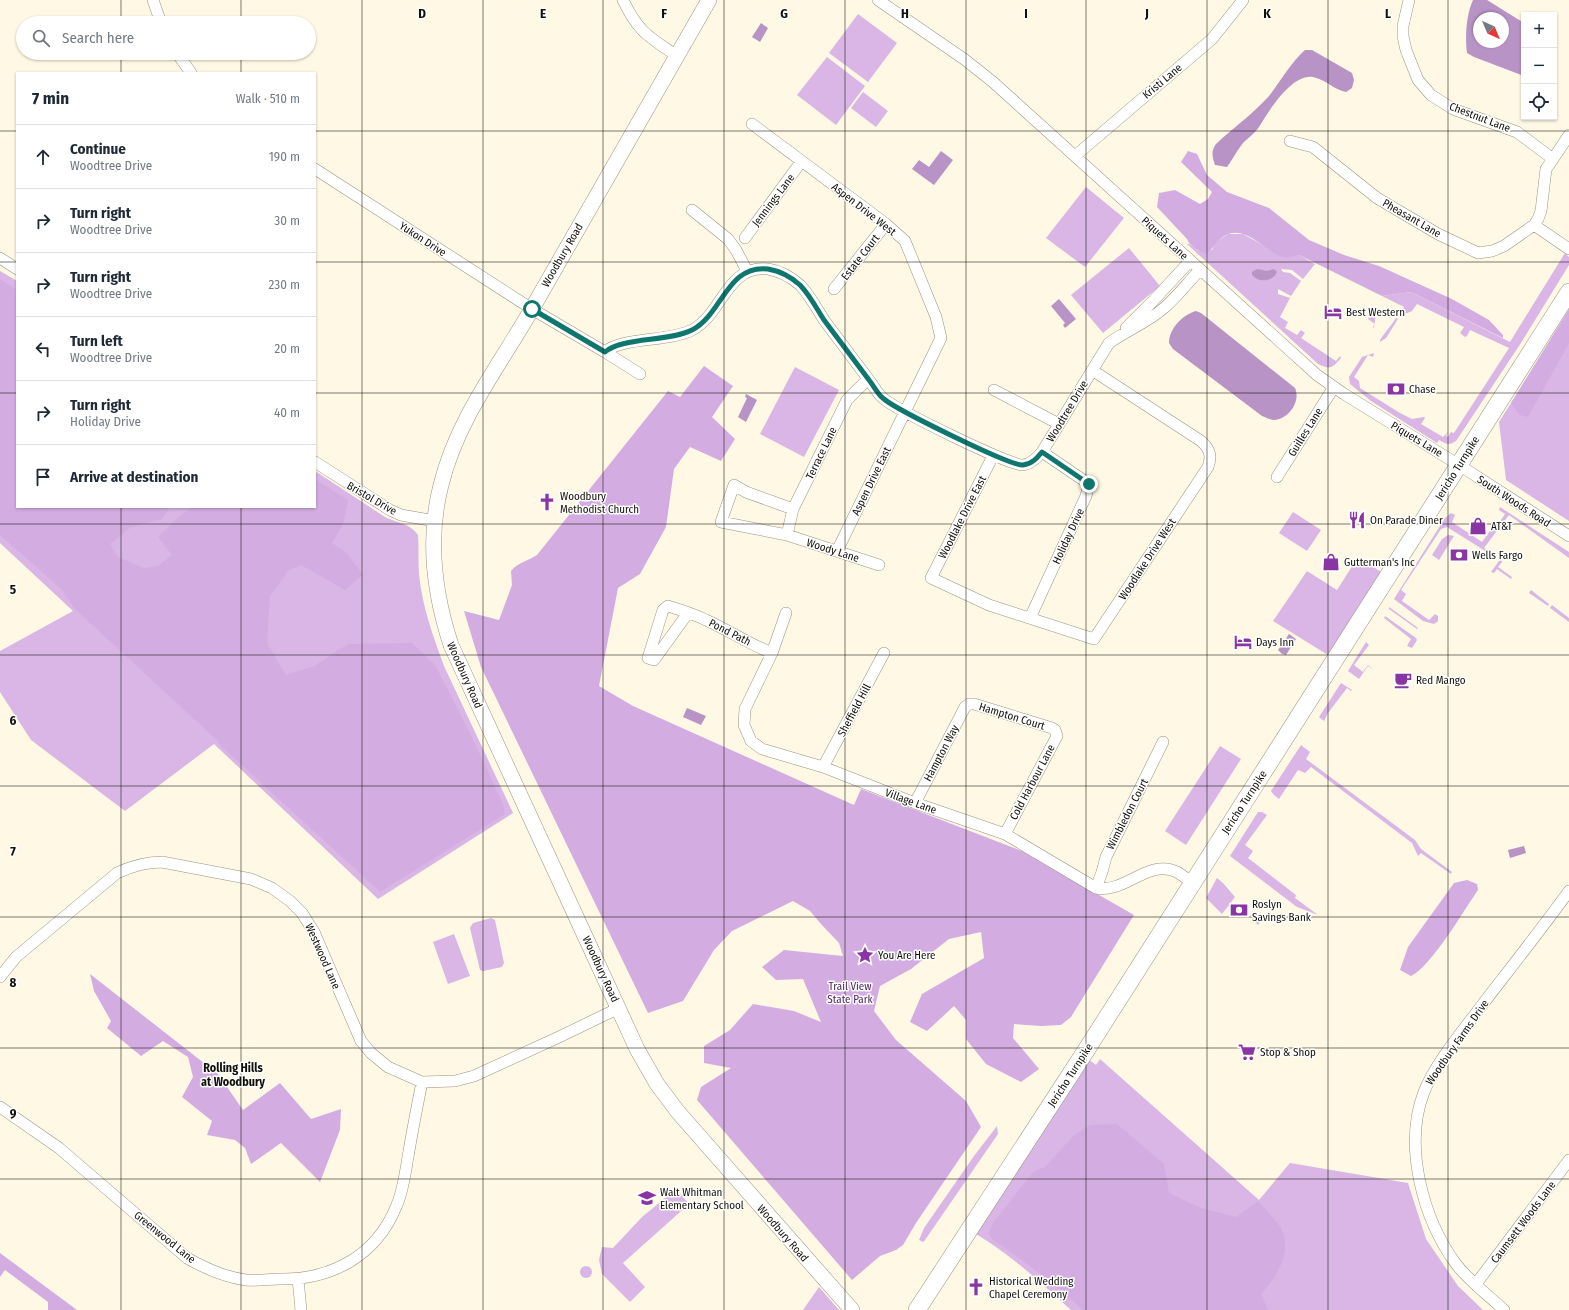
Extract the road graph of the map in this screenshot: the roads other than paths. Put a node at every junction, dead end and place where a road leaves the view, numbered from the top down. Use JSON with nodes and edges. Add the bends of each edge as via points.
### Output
{"nodes":[{"id":1,"x":153,"y":0,"type":"edge"},
{"id":2,"x":623,"y":0,"type":"edge"},
{"id":3,"x":709,"y":0,"type":"edge"},
{"id":4,"x":878,"y":0,"type":"edge"},
{"id":5,"x":1242,"y":0,"type":"edge"},
{"id":6,"x":1409,"y":0,"type":"edge"},
{"id":7,"x":159,"y":16,"type":"edge"},
{"id":8,"x":677,"y":56,"type":"junction"},
{"id":9,"x":182,"y":60,"type":"edge"},
{"id":10,"x":190,"y":72,"type":"edge"},
{"id":11,"x":752,"y":124,"type":"dead end"},
{"id":12,"x":1569,"y":135,"type":"edge"},
{"id":13,"x":1290,"y":140,"type":"dead end"},
{"id":14,"x":1074,"y":156,"type":"junction"},
{"id":15,"x":1553,"y":159,"type":"junction"},
{"id":16,"x":801,"y":162,"type":"junction"},
{"id":17,"x":316,"y":170,"type":"edge"},
{"id":18,"x":692,"y":210,"type":"dead end"},
{"id":19,"x":1536,"y":222,"type":"junction"},
{"id":20,"x":886,"y":224,"type":"junction"},
{"id":21,"x":745,"y":238,"type":"dead end"},
{"id":22,"x":1569,"y":240,"type":"edge"},
{"id":23,"x":1569,"y":249,"type":"edge"},
{"id":24,"x":0,"y":258,"type":"edge"},
{"id":25,"x":1190,"y":260,"type":"junction"},
{"id":26,"x":16,"y":268,"type":"edge"},
{"id":27,"x":1200,"y":270,"type":"junction"},
{"id":28,"x":747,"y":271,"type":"junction"},
{"id":29,"x":834,"y":289,"type":"dead end"},
{"id":30,"x":1569,"y":292,"type":"edge"},
{"id":31,"x":532,"y":309,"type":"junction"},
{"id":32,"x":1120,"y":335,"type":"junction"},
{"id":33,"x":605,"y":352,"type":"junction"},
{"id":34,"x":1092,"y":370,"type":"junction"},
{"id":35,"x":640,"y":374,"type":"dead end"},
{"id":36,"x":868,"y":379,"type":"junction"},
{"id":37,"x":1334,"y":387,"type":"junction"},
{"id":38,"x":994,"y":390,"type":"dead end"},
{"id":39,"x":905,"y":412,"type":"junction"},
{"id":40,"x":1059,"y":424,"type":"junction"},
{"id":41,"x":1042,"y":452,"type":"junction"},
{"id":42,"x":993,"y":456,"type":"junction"},
{"id":43,"x":316,"y":463,"type":"edge"},
{"id":44,"x":1459,"y":465,"type":"junction"},
{"id":45,"x":1277,"y":477,"type":"dead end"},
{"id":46,"x":794,"y":509,"type":"junction"},
{"id":47,"x":435,"y":521,"type":"junction"},
{"id":48,"x":787,"y":535,"type":"junction"},
{"id":49,"x":1569,"y":536,"type":"edge"},
{"id":50,"x":837,"y":551,"type":"junction"},
{"id":51,"x":878,"y":566,"type":"dead end"},
{"id":52,"x":931,"y":578,"type":"joint"},
{"id":53,"x":688,"y":613,"type":"junction"},
{"id":54,"x":786,"y":613,"type":"dead end"},
{"id":55,"x":1030,"y":618,"type":"junction"},
{"id":56,"x":772,"y":653,"type":"junction"},
{"id":57,"x":884,"y":653,"type":"dead end"},
{"id":58,"x":969,"y":704,"type":"joint"},
{"id":59,"x":1055,"y":730,"type":"joint"},
{"id":60,"x":1163,"y":742,"type":"dead end"},
{"id":61,"x":823,"y":768,"type":"junction"},
{"id":62,"x":914,"y":803,"type":"junction"},
{"id":63,"x":1005,"y":834,"type":"junction"},
{"id":64,"x":1192,"y":882,"type":"junction"},
{"id":65,"x":1096,"y":888,"type":"junction"},
{"id":66,"x":1569,"y":892,"type":"edge"},
{"id":67,"x":0,"y":977,"type":"edge"},
{"id":68,"x":619,"y":1008,"type":"junction"},
{"id":69,"x":422,"y":1082,"type":"junction"},
{"id":70,"x":0,"y":1107,"type":"edge"},
{"id":71,"x":1569,"y":1160,"type":"edge"},
{"id":72,"x":298,"y":1279,"type":"junction"},
{"id":73,"x":1476,"y":1284,"type":"junction"},
{"id":74,"x":301,"y":1310,"type":"edge"},
{"id":75,"x":852,"y":1310,"type":"edge"},
{"id":76,"x":916,"y":1310,"type":"edge"},
{"id":77,"x":1504,"y":1310,"type":"edge"}],
"edges":[{"from":1,"to":7,"type":"street"},
{"from":2,"to":8,"type":"street","via":[[636,24]]},
{"from":3,"to":8,"type":"main road","name":"Woodbury Road"},
{"from":4,"to":14,"type":"street","name":"Piquets Lane","via":[[993,82]]},
{"from":5,"to":14,"type":"street","name":"Kristi Lane","via":[[1212,39]]},
{"from":6,"to":15,"type":"street","name":"Chestnut Lane","via":[[1403,26],[1406,50],[1418,80],[1431,95],[1453,109],[1517,132]]},
{"from":8,"to":31,"type":"main road","name":"Woodbury Road"},
{"from":9,"to":10,"type":"street"},
{"from":11,"to":16,"type":"street","name":"Aspen Drive West"},
{"from":12,"to":15,"type":"street"},
{"from":13,"to":19,"type":"street","name":"Pheasant Lane","via":[[1313,148],[1377,198],[1438,234],[1478,253],[1504,246]]},
{"from":14,"to":25,"type":"street","name":"Piquets Lane"},
{"from":15,"to":19,"type":"street","via":[[1546,169],[1543,198]]},
{"from":16,"to":20,"type":"street","name":"Aspen Drive West"},
{"from":16,"to":21,"type":"street","name":"Jennings Lane"},
{"from":17,"to":31,"type":"street","name":"Yukon Drive"},
{"from":18,"to":28,"type":"street","via":[[728,239]]},
{"from":19,"to":22,"type":"street"},
{"from":19,"to":23,"type":"street"},
{"from":20,"to":29,"type":"street","name":"Estate Court"},
{"from":20,"to":39,"type":"street","name":"Aspen Drive West","via":[[905,241],[936,317],[941,338]]},
{"from":24,"to":26,"type":"street"},
{"from":25,"to":27,"type":"street","name":"Piquets Lane"},
{"from":25,"to":32,"type":"street","name":"Woodtree Drive"},
{"from":27,"to":32,"type":"street","name":"Woodtree Drive","via":[[1164,308]]},
{"from":27,"to":37,"type":"street","name":"Piquets Lane"},
{"from":28,"to":33,"type":"street","via":[[730,286],[704,321],[692,330],[654,340],[611,346]]},
{"from":28,"to":36,"type":"street","name":"Woodtree Drive","via":[[768,269],[785,274],[801,286]]},
{"from":30,"to":44,"type":"main road","name":"Jericho Turnpike"},
{"from":31,"to":33,"type":"street"},
{"from":31,"to":47,"type":"main road","name":"Woodbury Road","via":[[468,416],[454,445],[441,486]]},
{"from":32,"to":34,"type":"street","name":"Woodtree Drive","via":[[1109,343]]},
{"from":33,"to":35,"type":"street"},
{"from":34,"to":40,"type":"street","name":"Woodtree Drive"},
{"from":34,"to":55,"type":"street","name":"Woodlake Drive West","via":[[1201,441],[1210,452],[1210,461],[1094,639]]},
{"from":36,"to":39,"type":"street","name":"Woodtree Drive","via":[[884,399]]},
{"from":36,"to":46,"type":"street","name":"Terrace Lane","via":[[847,400]]},
{"from":37,"to":44,"type":"street","name":"Piquets Lane"},
{"from":37,"to":45,"type":"street","name":"Guilles Lane"},
{"from":38,"to":40,"type":"street"},
{"from":39,"to":42,"type":"street","name":"Woodtree Drive"},
{"from":39,"to":50,"type":"street","name":"Aspen Drive East"},
{"from":40,"to":41,"type":"street","name":"Woodtree Drive"},
{"from":41,"to":42,"type":"street","name":"Woodtree Drive","via":[[1036,459],[1023,465]]},
{"from":41,"to":55,"type":"street","name":"Holiday Drive","via":[[1089,484],[1086,496]]},
{"from":42,"to":52,"type":"street","name":"Woodlake Drive East"},
{"from":43,"to":47,"type":"street","name":"Bristol Drive","via":[[390,510],[401,515]]},
{"from":44,"to":49,"type":"street","name":"South Woods Road"},
{"from":44,"to":64,"type":"main road","name":"Jericho Turnpike"},
{"from":46,"to":48,"type":"street","name":"Terrace Lane"},
{"from":46,"to":48,"type":"street","name":"Woody Lane","via":[[746,492],[734,485],[721,522]]},
{"from":47,"to":68,"type":"main road","name":"Woodbury Road","via":[[435,578],[443,619],[452,645]]},
{"from":48,"to":50,"type":"street","name":"Woody Lane"},
{"from":50,"to":51,"type":"street","name":"Woody Lane"},
{"from":52,"to":55,"type":"street","name":"Woodlake Drive West","via":[[989,605]]},
{"from":53,"to":53,"type":"street","name":"Pond Path","via":[[654,660],[648,658],[663,610],[668,606]]},
{"from":53,"to":56,"type":"street","name":"Pond Path"},
{"from":54,"to":56,"type":"street","name":"Village Lane"},
{"from":56,"to":61,"type":"street","name":"Village Lane","via":[[745,709],[744,725],[751,741],[762,749]]},
{"from":57,"to":61,"type":"street","name":"Sheffield Hill"},
{"from":58,"to":59,"type":"street","name":"Hampton Court"},
{"from":58,"to":62,"type":"street","name":"Hampton Way","via":[[965,706]]},
{"from":59,"to":63,"type":"street","name":"Cold Harbour Lane","via":[[1057,736]]},
{"from":60,"to":65,"type":"street","name":"Wimbledon Court","via":[[1106,857]]},
{"from":61,"to":62,"type":"street","name":"Village Lane"},
{"from":62,"to":63,"type":"street","name":"Village Lane"},
{"from":63,"to":65,"type":"street","name":"Village Lane"},
{"from":64,"to":65,"type":"street","via":[[1176,871],[1154,869],[1117,886]]},
{"from":64,"to":76,"type":"main road","name":"Jericho Turnpike","via":[[1045,1114]]},
{"from":66,"to":73,"type":"street","name":"Woodbury Farms Drive","via":[[1459,1036],[1428,1081],[1419,1106],[1416,1146],[1418,1174],[1424,1198],[1448,1252]]},
{"from":67,"to":69,"type":"street","name":"Westwood Lane","via":[[16,957],[117,873],[133,866],[162,862],[251,879],[272,888],[302,913],[314,932],[360,1041],[388,1067]]},
{"from":68,"to":69,"type":"street","name":"Westwood Lane","via":[[474,1076],[455,1081]]},
{"from":68,"to":75,"type":"main road","name":"Woodbury Road","via":[[644,1062],[678,1112]]},
{"from":69,"to":72,"type":"street","name":"Greenwood Lane","via":[[402,1187],[391,1219],[376,1241],[352,1261],[327,1273]]},
{"from":70,"to":72,"type":"street","name":"Greenwood Lane","via":[[59,1148],[187,1258],[205,1269],[224,1276],[248,1280]]},
{"from":71,"to":73,"type":"street","name":"Caumsett Woods Lane"},
{"from":72,"to":74,"type":"street"},
{"from":73,"to":77,"type":"street","name":"Woodbury Farms Drive"}]}
